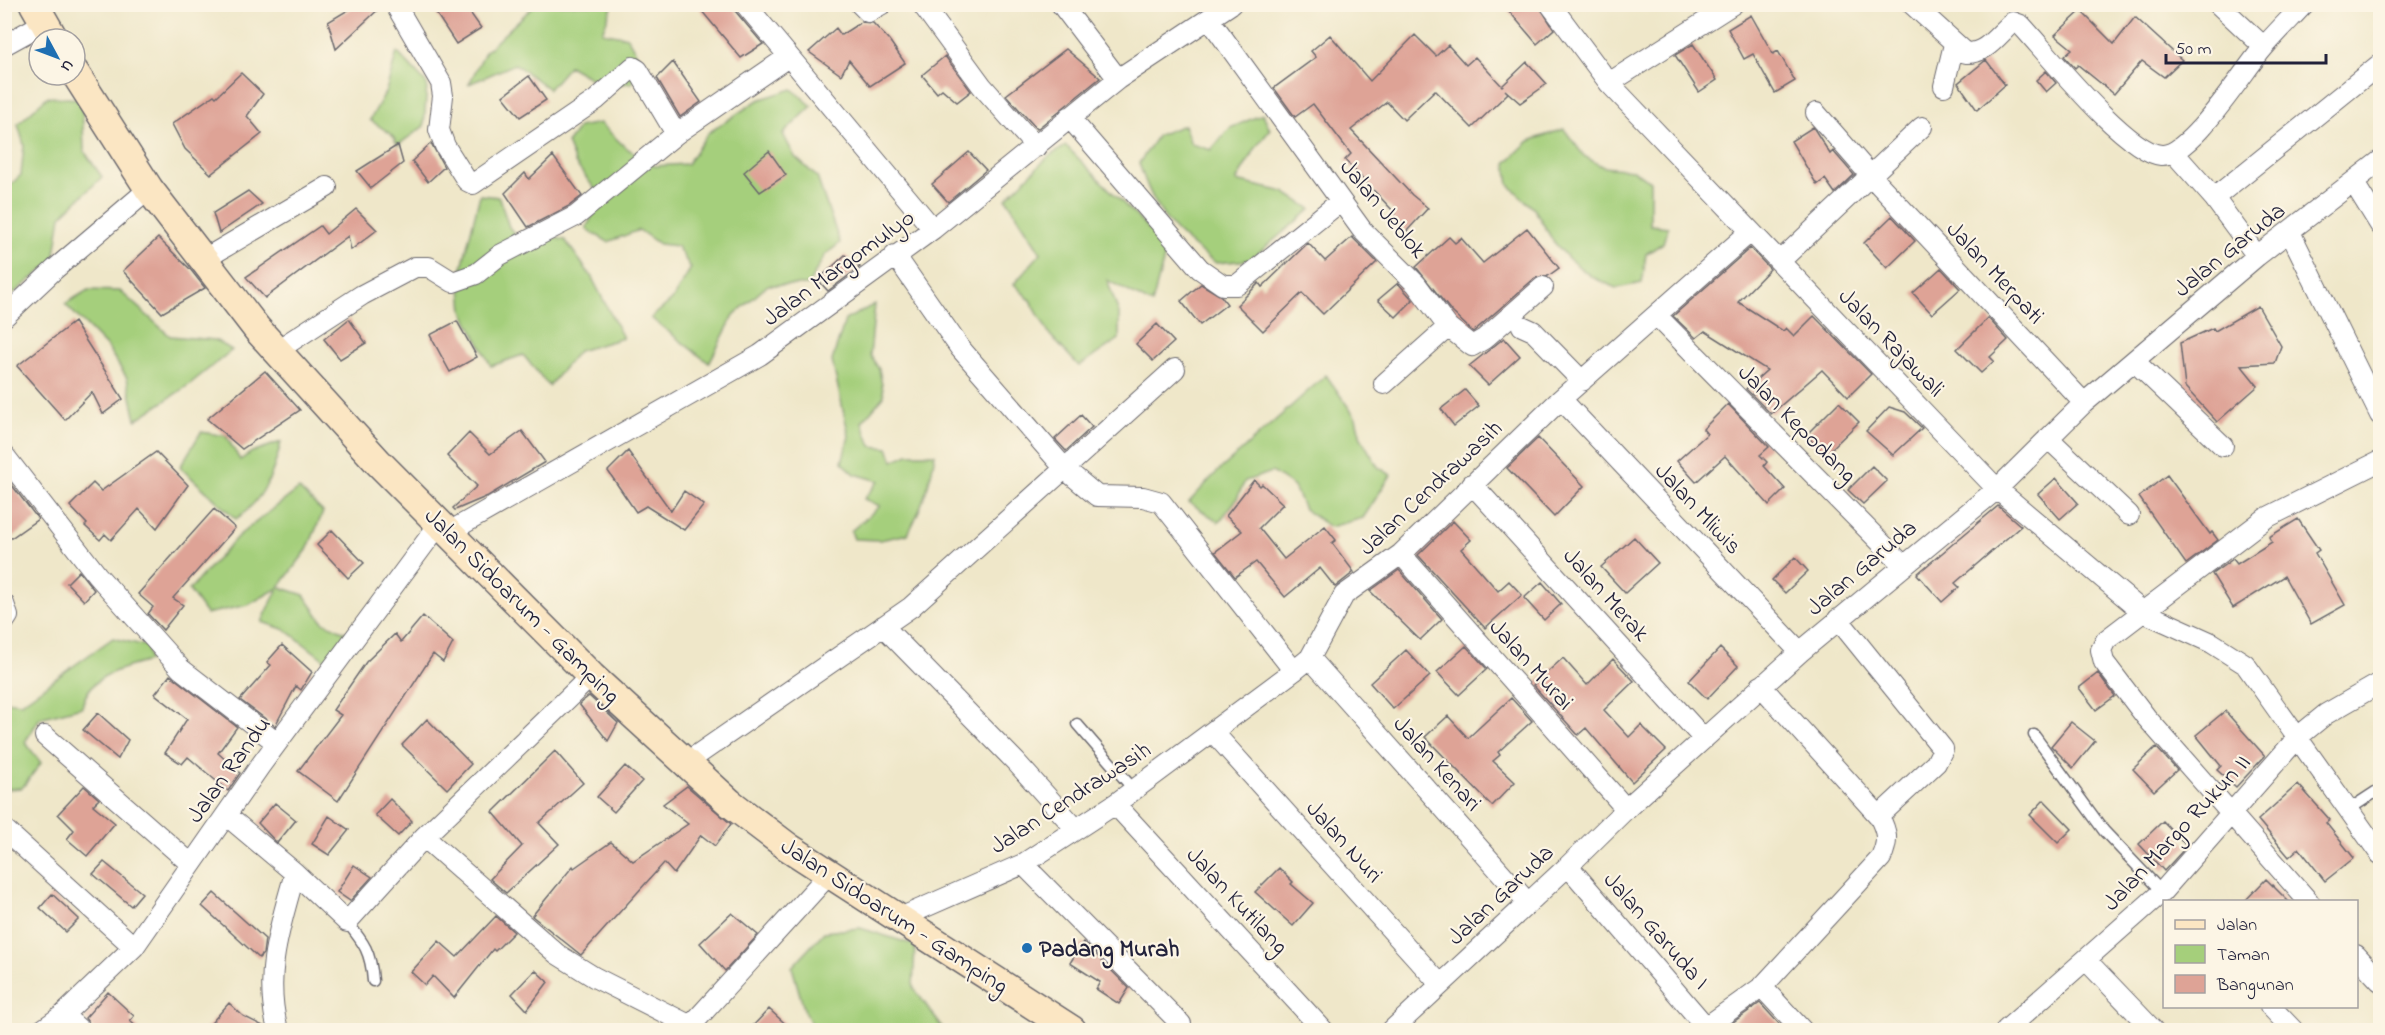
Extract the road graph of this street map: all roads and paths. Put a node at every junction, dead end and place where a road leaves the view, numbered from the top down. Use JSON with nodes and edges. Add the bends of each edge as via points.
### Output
{"nodes":[{"id":1,"x":395,"y":4,"type":"edge"},
{"id":2,"x":745,"y":4,"type":"edge"},
{"id":3,"x":860,"y":4,"type":"edge"},
{"id":4,"x":882,"y":4,"type":"edge"},
{"id":5,"x":922,"y":4,"type":"edge"},
{"id":6,"x":1061,"y":4,"type":"edge"},
{"id":7,"x":1231,"y":4,"type":"edge"},
{"id":8,"x":1550,"y":4,"type":"edge"},
{"id":9,"x":1733,"y":4,"type":"edge"},
{"id":10,"x":1912,"y":4,"type":"edge"},
{"id":11,"x":2218,"y":4,"type":"edge"},
{"id":12,"x":2304,"y":4,"type":"edge"},
{"id":13,"x":1210,"y":20,"type":"junction"},
{"id":14,"x":44,"y":22,"type":"edge"},
{"id":15,"x":1954,"y":44,"type":"junction"},
{"id":16,"x":4,"y":45,"type":"edge"},
{"id":17,"x":2264,"y":46,"type":"junction"},
{"id":18,"x":788,"y":57,"type":"junction"},
{"id":19,"x":2380,"y":64,"type":"edge"},
{"id":20,"x":1118,"y":79,"type":"junction"},
{"id":21,"x":1609,"y":83,"type":"junction"},
{"id":22,"x":1944,"y":86,"type":"dead end"},
{"id":23,"x":84,"y":87,"type":"edge"},
{"id":24,"x":1816,"y":113,"type":"dead end"},
{"id":25,"x":1069,"y":117,"type":"junction"},
{"id":26,"x":1923,"y":127,"type":"dead end"},
{"id":27,"x":676,"y":134,"type":"junction"},
{"id":28,"x":1036,"y":147,"type":"junction"},
{"id":29,"x":2174,"y":153,"type":"junction"},
{"id":30,"x":2380,"y":161,"type":"edge"},
{"id":31,"x":1871,"y":176,"type":"junction"},
{"id":32,"x":2354,"y":183,"type":"junction"},
{"id":33,"x":327,"y":188,"type":"dead end"},
{"id":34,"x":149,"y":189,"type":"junction"},
{"id":35,"x":2214,"y":198,"type":"junction"},
{"id":36,"x":1341,"y":201,"type":"junction"},
{"id":37,"x":2380,"y":225,"type":"edge"},
{"id":38,"x":933,"y":229,"type":"junction"},
{"id":39,"x":1750,"y":232,"type":"junction"},
{"id":40,"x":2290,"y":232,"type":"junction"},
{"id":41,"x":895,"y":255,"type":"junction"},
{"id":42,"x":2257,"y":256,"type":"junction"},
{"id":43,"x":201,"y":261,"type":"junction"},
{"id":44,"x":1780,"y":261,"type":"junction"},
{"id":45,"x":1543,"y":286,"type":"dead end"},
{"id":46,"x":1657,"y":316,"type":"junction"},
{"id":47,"x":4,"y":317,"type":"edge"},
{"id":48,"x":1522,"y":326,"type":"dead end"},
{"id":49,"x":1448,"y":327,"type":"junction"},
{"id":50,"x":276,"y":351,"type":"junction"},
{"id":51,"x":2134,"y":361,"type":"junction"},
{"id":52,"x":1175,"y":369,"type":"dead end"},
{"id":53,"x":1582,"y":381,"type":"junction"},
{"id":54,"x":1384,"y":384,"type":"dead end"},
{"id":55,"x":1561,"y":399,"type":"junction"},
{"id":56,"x":2084,"y":403,"type":"junction"},
{"id":57,"x":2380,"y":415,"type":"edge"},
{"id":58,"x":2048,"y":438,"type":"junction"},
{"id":59,"x":2223,"y":446,"type":"dead end"},
{"id":60,"x":4,"y":455,"type":"edge"},
{"id":61,"x":2380,"y":461,"type":"edge"},
{"id":62,"x":1066,"y":470,"type":"junction"},
{"id":63,"x":1472,"y":484,"type":"junction"},
{"id":64,"x":1997,"y":489,"type":"junction"},
{"id":65,"x":2129,"y":515,"type":"dead end"},
{"id":66,"x":444,"y":527,"type":"junction"},
{"id":67,"x":1401,"y":554,"type":"junction"},
{"id":68,"x":1902,"y":564,"type":"junction"},
{"id":69,"x":4,"y":604,"type":"edge"},
{"id":70,"x":2143,"y":612,"type":"junction"},
{"id":71,"x":1838,"y":619,"type":"junction"},
{"id":72,"x":4,"y":622,"type":"edge"},
{"id":73,"x":883,"y":627,"type":"junction"},
{"id":74,"x":1800,"y":652,"type":"junction"},
{"id":75,"x":1310,"y":658,"type":"junction"},
{"id":76,"x":1294,"y":671,"type":"junction"},
{"id":77,"x":591,"y":676,"type":"junction"},
{"id":78,"x":2380,"y":683,"type":"edge"},
{"id":79,"x":1761,"y":686,"type":"junction"},
{"id":80,"x":1077,"y":724,"type":"dead end"},
{"id":81,"x":1213,"y":732,"type":"junction"},
{"id":82,"x":2034,"y":735,"type":"dead end"},
{"id":83,"x":45,"y":736,"type":"dead end"},
{"id":84,"x":2299,"y":736,"type":"junction"},
{"id":85,"x":1704,"y":739,"type":"junction"},
{"id":86,"x":277,"y":743,"type":"junction"},
{"id":87,"x":687,"y":762,"type":"junction"},
{"id":88,"x":2380,"y":789,"type":"edge"},
{"id":89,"x":1134,"y":790,"type":"junction"},
{"id":90,"x":1115,"y":804,"type":"junction"},
{"id":91,"x":1626,"y":809,"type":"junction"},
{"id":92,"x":2348,"y":810,"type":"junction"},
{"id":93,"x":2229,"y":813,"type":"junction"},
{"id":94,"x":226,"y":815,"type":"junction"},
{"id":95,"x":1879,"y":816,"type":"junction"},
{"id":96,"x":4,"y":829,"type":"edge"},
{"id":97,"x":1076,"y":829,"type":"junction"},
{"id":98,"x":424,"y":837,"type":"junction"},
{"id":99,"x":2380,"y":854,"type":"edge"},
{"id":100,"x":191,"y":864,"type":"junction"},
{"id":101,"x":1023,"y":864,"type":"junction"},
{"id":102,"x":1568,"y":866,"type":"junction"},
{"id":103,"x":295,"y":873,"type":"junction"},
{"id":104,"x":830,"y":873,"type":"junction"},
{"id":105,"x":2166,"y":897,"type":"edge"},
{"id":106,"x":2307,"y":900,"type":"edge"},
{"id":107,"x":1527,"y":902,"type":"junction"},
{"id":108,"x":900,"y":918,"type":"junction"},
{"id":109,"x":346,"y":922,"type":"junction"},
{"id":110,"x":134,"y":947,"type":"junction"},
{"id":111,"x":2358,"y":957,"type":"edge"},
{"id":112,"x":2086,"y":960,"type":"junction"},
{"id":113,"x":373,"y":981,"type":"dead end"},
{"id":114,"x":2380,"y":981,"type":"edge"},
{"id":115,"x":1440,"y":984,"type":"junction"},
{"id":116,"x":1762,"y":987,"type":"junction"},
{"id":117,"x":2272,"y":1008,"type":"edge"},
{"id":118,"x":63,"y":1016,"type":"junction"},
{"id":119,"x":1181,"y":1024,"type":"dead end"},
{"id":120,"x":689,"y":1028,"type":"edge"},
{"id":121,"x":1704,"y":1029,"type":"edge"},
{"id":122,"x":42,"y":1030,"type":"edge"},
{"id":123,"x":80,"y":1030,"type":"edge"},
{"id":124,"x":278,"y":1030,"type":"edge"},
{"id":125,"x":1072,"y":1030,"type":"edge"},
{"id":126,"x":1323,"y":1030,"type":"edge"},
{"id":127,"x":1392,"y":1030,"type":"edge"},
{"id":128,"x":1802,"y":1030,"type":"edge"},
{"id":129,"x":2007,"y":1030,"type":"edge"},
{"id":130,"x":2152,"y":1030,"type":"edge"},
{"id":131,"x":2293,"y":1030,"type":"edge"}],
"edges":[{"from":1,"to":27,"type":"street","via":[[441,83],[439,130],[467,181],[473,184],[596,100],[633,67]]},
{"from":2,"to":18,"type":"street"},
{"from":3,"to":4,"type":"street","via":[[868,12]]},
{"from":5,"to":28,"type":"street","via":[[982,86]]},
{"from":6,"to":20,"type":"street"},
{"from":7,"to":13,"type":"street","name":"Jalan Margomulyo"},
{"from":8,"to":21,"type":"street","name":"Jalan Rajawali"},
{"from":9,"to":21,"type":"street"},
{"from":10,"to":15,"type":"street"},
{"from":11,"to":17,"type":"street"},
{"from":12,"to":17,"type":"street"},
{"from":13,"to":20,"type":"street","name":"Jalan Margomulyo"},
{"from":13,"to":36,"type":"street","name":"Jalan Jeblok"},
{"from":14,"to":16,"type":"street"},
{"from":15,"to":22,"type":"street"},
{"from":15,"to":29,"type":"street","via":[[1966,53],[1976,53],[2013,22],[2021,25],[2089,100],[2131,139],[2144,149]]},
{"from":17,"to":29,"type":"street","via":[[2222,105]]},
{"from":18,"to":27,"type":"street"},
{"from":18,"to":38,"type":"street"},
{"from":19,"to":35,"type":"street"},
{"from":20,"to":25,"type":"street","name":"Jalan Margomulyo"},
{"from":21,"to":39,"type":"street","name":"Jalan Rajawali"},
{"from":23,"to":34,"type":"main road","name":"Jalan Sidoarum - Gamping"},
{"from":24,"to":31,"type":"street","name":"Jalan Merpati"},
{"from":25,"to":28,"type":"street","name":"Jalan Margomulyo"},
{"from":25,"to":36,"type":"street","via":[[1200,269],[1223,285],[1237,285]]},
{"from":26,"to":31,"type":"street"},
{"from":27,"to":50,"type":"street","via":[[576,216],[500,255],[476,274],[453,282],[429,267],[415,267],[362,295]]},
{"from":28,"to":38,"type":"street","name":"Jalan Margomulyo"},
{"from":29,"to":35,"type":"street"},
{"from":30,"to":32,"type":"street","name":"Jalan Garuda"},
{"from":31,"to":44,"type":"street"},
{"from":31,"to":56,"type":"street","name":"Jalan Merpati"},
{"from":32,"to":37,"type":"street"},
{"from":32,"to":40,"type":"street","name":"Jalan Garuda"},
{"from":33,"to":43,"type":"street"},
{"from":34,"to":43,"type":"main road","name":"Jalan Sidoarum - Gamping"},
{"from":34,"to":47,"type":"street"},
{"from":35,"to":42,"type":"street"},
{"from":36,"to":49,"type":"street","name":"Jalan Jeblok","via":[[1373,242],[1416,284]]},
{"from":38,"to":41,"type":"street","name":"Jalan Margomulyo"},
{"from":39,"to":44,"type":"street","name":"Jalan Rajawali"},
{"from":39,"to":46,"type":"street","name":"Jalan Cendrawasih"},
{"from":40,"to":42,"type":"street","name":"Jalan Garuda"},
{"from":40,"to":57,"type":"street"},
{"from":41,"to":62,"type":"street","via":[[960,348]]},
{"from":41,"to":66,"type":"street","name":"Jalan Margomulyo","via":[[744,366]]},
{"from":42,"to":51,"type":"street","name":"Jalan Garuda"},
{"from":43,"to":50,"type":"main road","name":"Jalan Sidoarum - Gamping"},
{"from":44,"to":64,"type":"street","name":"Jalan Rajawali"},
{"from":45,"to":49,"type":"street","name":"Jalan Jeblok","via":[[1477,344],[1468,345]]},
{"from":46,"to":53,"type":"street","name":"Jalan Cendrawasih"},
{"from":46,"to":68,"type":"street","name":"Jalan Kepodang"},
{"from":48,"to":53,"type":"street","via":[[1533,331]]},
{"from":49,"to":54,"type":"street"},
{"from":50,"to":66,"type":"main road","name":"Jalan Sidoarum - Gamping"},
{"from":51,"to":56,"type":"street","name":"Jalan Garuda"},
{"from":51,"to":59,"type":"street"},
{"from":52,"to":62,"type":"street"},
{"from":53,"to":55,"type":"street","name":"Jalan Cendrawasih"},
{"from":55,"to":63,"type":"street","name":"Jalan Cendrawasih"},
{"from":55,"to":74,"type":"street","name":"Jalan Mliwis"},
{"from":56,"to":58,"type":"street","name":"Jalan Garuda"},
{"from":58,"to":64,"type":"street","name":"Jalan Garuda"},
{"from":58,"to":65,"type":"street"},
{"from":60,"to":86,"type":"street","via":[[97,575],[181,669]]},
{"from":61,"to":70,"type":"street","via":[[2266,518]]},
{"from":62,"to":73,"type":"street","via":[[911,607]]},
{"from":62,"to":76,"type":"street","via":[[1098,496],[1143,497],[1161,502]]},
{"from":63,"to":67,"type":"street","name":"Jalan Cendrawasih"},
{"from":63,"to":85,"type":"street","name":"Jalan Merak"},
{"from":64,"to":68,"type":"street","name":"Jalan Garuda"},
{"from":64,"to":70,"type":"street","name":"Jalan Rajawali"},
{"from":66,"to":77,"type":"main road","name":"Jalan Sidoarum - Gamping"},
{"from":66,"to":86,"type":"street","name":"Jalan Randu"},
{"from":67,"to":75,"type":"street","name":"Jalan Cendrawasih","via":[[1344,595]]},
{"from":67,"to":91,"type":"street","name":"Jalan Murai"},
{"from":68,"to":71,"type":"street","name":"Jalan Garuda"},
{"from":69,"to":72,"type":"street","via":[[8,615]]},
{"from":70,"to":84,"type":"street","name":"Jalan Rajawali","via":[[2230,652],[2245,664]]},
{"from":70,"to":93,"type":"street","via":[[2106,640],[2101,650],[2104,662]]},
{"from":71,"to":74,"type":"street","name":"Jalan Garuda"},
{"from":71,"to":95,"type":"street","via":[[1943,749],[1936,763]]},
{"from":73,"to":87,"type":"street"},
{"from":73,"to":97,"type":"street"},
{"from":74,"to":79,"type":"street","name":"Jalan Garuda"},
{"from":75,"to":76,"type":"street","name":"Jalan Cendrawasih"},
{"from":75,"to":107,"type":"street","name":"Jalan Kenari"},
{"from":76,"to":81,"type":"street","name":"Jalan Cendrawasih"},
{"from":77,"to":87,"type":"main road","name":"Jalan Sidoarum - Gamping"},
{"from":77,"to":98,"type":"street"},
{"from":78,"to":84,"type":"street","name":"Jalan Margo Rukun II","via":[[2326,714]]},
{"from":79,"to":85,"type":"street","name":"Jalan Garuda"},
{"from":79,"to":95,"type":"street"},
{"from":80,"to":89,"type":"lane"},
{"from":81,"to":89,"type":"street","name":"Jalan Cendrawasih"},
{"from":81,"to":115,"type":"street","name":"Jalan Nuri"},
{"from":82,"to":105,"type":"lane","via":[[2104,831]]},
{"from":83,"to":100,"type":"street"},
{"from":84,"to":92,"type":"street","name":"Jalan Rajawali"},
{"from":84,"to":93,"type":"street","name":"Jalan Margo Rukun II"},
{"from":85,"to":91,"type":"street","name":"Jalan Garuda"},
{"from":86,"to":94,"type":"street","name":"Jalan Randu"},
{"from":87,"to":104,"type":"main road","name":"Jalan Sidoarum - Gamping","via":[[739,809]]},
{"from":88,"to":92,"type":"lane"},
{"from":89,"to":90,"type":"street","name":"Jalan Cendrawasih"},
{"from":90,"to":97,"type":"street","name":"Jalan Cendrawasih"},
{"from":90,"to":126,"type":"street","name":"Jalan Kutilang"},
{"from":91,"to":102,"type":"street","name":"Jalan Garuda"},
{"from":92,"to":99,"type":"street","name":"Jalan Rajawali"},
{"from":93,"to":105,"type":"street","name":"Jalan Margo Rukun II"},
{"from":93,"to":106,"type":"street"},
{"from":94,"to":100,"type":"street","name":"Jalan Randu"},
{"from":94,"to":103,"type":"street"},
{"from":95,"to":116,"type":"street","via":[[1887,833],[1881,858]]},
{"from":96,"to":110,"type":"street"},
{"from":97,"to":101,"type":"street","name":"Jalan Cendrawasih"},
{"from":98,"to":109,"type":"street"},
{"from":98,"to":120,"type":"street","via":[[557,954]]},
{"from":100,"to":110,"type":"street","name":"Jalan Randu"},
{"from":101,"to":108,"type":"street","name":"Jalan Cendrawasih"},
{"from":101,"to":119,"type":"street"},
{"from":102,"to":107,"type":"street","name":"Jalan Garuda"},
{"from":102,"to":121,"type":"street","name":"Jalan Garuda I"},
{"from":103,"to":109,"type":"street"},
{"from":103,"to":124,"type":"street","via":[[274,949],[270,993]]},
{"from":104,"to":108,"type":"main road","name":"Jalan Sidoarum - Gamping"},
{"from":104,"to":120,"type":"street"},
{"from":105,"to":112,"type":"street","name":"Jalan Margo Rukun II"},
{"from":107,"to":115,"type":"street","name":"Jalan Garuda"},
{"from":108,"to":125,"type":"main road","name":"Jalan Sidoarum - Gamping"},
{"from":109,"to":113,"type":"lane","via":[[368,951]]},
{"from":110,"to":118,"type":"street","name":"Jalan Randu"},
{"from":111,"to":114,"type":"street"},
{"from":112,"to":129,"type":"street","name":"Jalan Margo Rukun II"},
{"from":112,"to":130,"type":"street"},
{"from":115,"to":127,"type":"street","name":"Jalan Garuda"},
{"from":116,"to":121,"type":"street"},
{"from":116,"to":128,"type":"street"},
{"from":117,"to":131,"type":"street"},
{"from":118,"to":122,"type":"street","name":"Jalan Randu"},
{"from":118,"to":123,"type":"street"}]}
